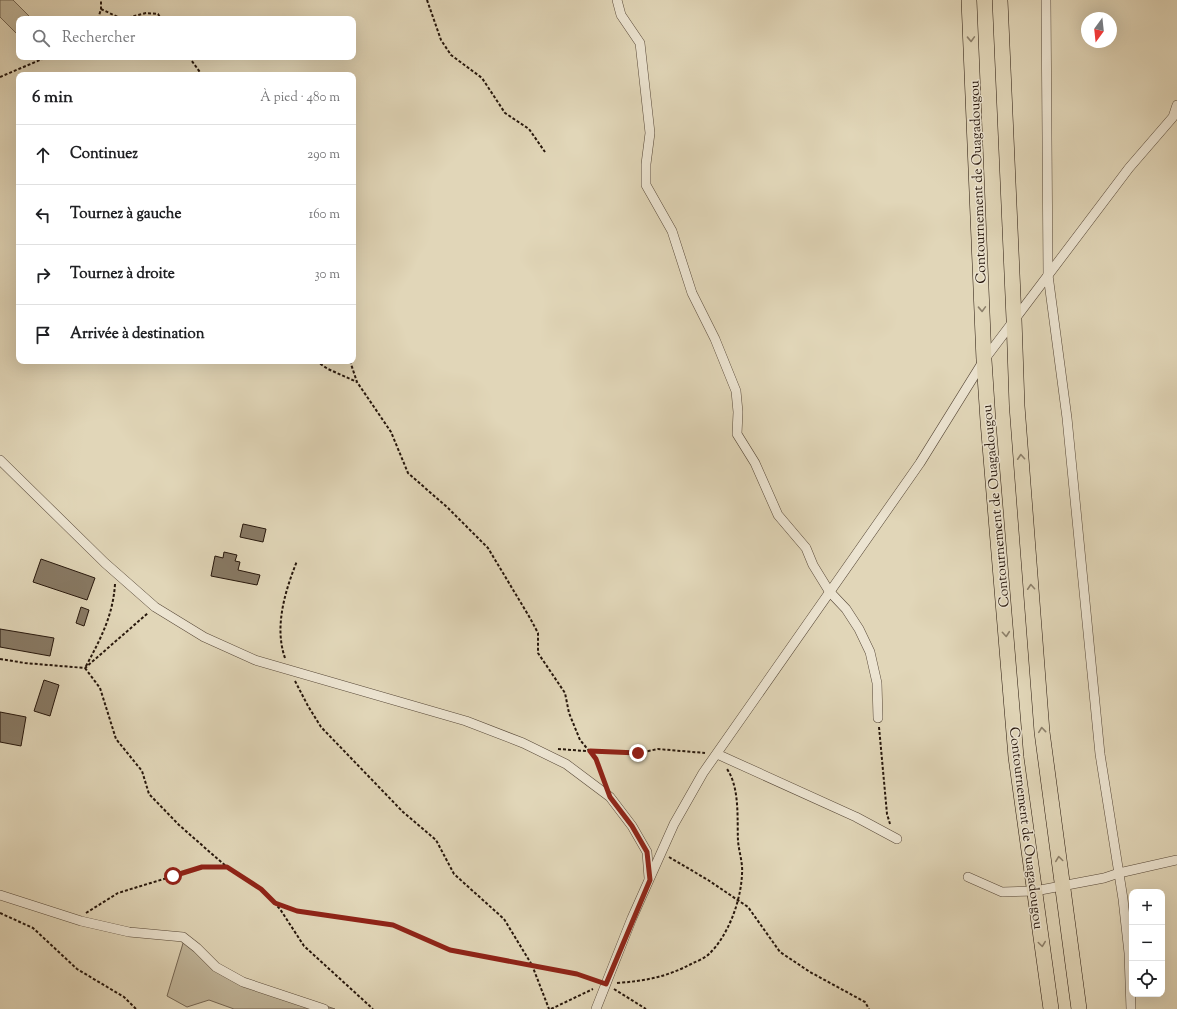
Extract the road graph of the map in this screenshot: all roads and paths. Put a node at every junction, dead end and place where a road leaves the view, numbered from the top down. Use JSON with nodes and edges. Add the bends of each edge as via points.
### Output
{"nodes":[{"id":1,"x":101,"y":0,"type":"edge"},
{"id":2,"x":427,"y":0,"type":"edge"},
{"id":3,"x":617,"y":0,"type":"edge"},
{"id":4,"x":969,"y":0,"type":"edge"},
{"id":5,"x":1000,"y":0,"type":"edge"},
{"id":6,"x":1046,"y":0,"type":"edge"},
{"id":7,"x":101,"y":9,"type":"junction"},
{"id":8,"x":99,"y":16,"type":"edge"},
{"id":9,"x":116,"y":16,"type":"edge"},
{"id":10,"x":136,"y":16,"type":"edge"},
{"id":11,"x":159,"y":16,"type":"edge"},
{"id":12,"x":40,"y":60,"type":"edge"},
{"id":13,"x":191,"y":60,"type":"edge"},
{"id":14,"x":200,"y":72,"type":"edge"},
{"id":15,"x":0,"y":77,"type":"edge"},
{"id":16,"x":1177,"y":105,"type":"edge"},
{"id":17,"x":545,"y":152,"type":"dead end"},
{"id":18,"x":1048,"y":275,"type":"junction"},
{"id":19,"x":1014,"y":319,"type":"junction"},
{"id":20,"x":984,"y":360,"type":"junction"},
{"id":21,"x":320,"y":364,"type":"edge"},
{"id":22,"x":351,"y":364,"type":"edge"},
{"id":23,"x":358,"y":382,"type":"junction"},
{"id":24,"x":0,"y":460,"type":"edge"},
{"id":25,"x":297,"y":561,"type":"dead end"},
{"id":26,"x":115,"y":581,"type":"dead end"},
{"id":27,"x":829,"y":592,"type":"junction"},
{"id":28,"x":155,"y":607,"type":"junction"},
{"id":29,"x":0,"y":659,"type":"edge"},
{"id":30,"x":85,"y":668,"type":"junction"},
{"id":31,"x":290,"y":670,"type":"junction"},
{"id":32,"x":878,"y":718,"type":"joint"},
{"id":33,"x":554,"y":749,"type":"dead end"},
{"id":34,"x":590,"y":751,"type":"junction"},
{"id":35,"x":717,"y":754,"type":"junction"},
{"id":36,"x":610,"y":797,"type":"junction"},
{"id":37,"x":897,"y":839,"type":"joint"},
{"id":38,"x":662,"y":852,"type":"junction"},
{"id":39,"x":1177,"y":860,"type":"edge"},
{"id":40,"x":227,"y":867,"type":"junction"},
{"id":41,"x":1119,"y":873,"type":"junction"},
{"id":42,"x":968,"y":877,"type":"dead end"},
{"id":43,"x":650,"y":880,"type":"junction"},
{"id":44,"x":1063,"y":886,"type":"junction"},
{"id":45,"x":1035,"y":892,"type":"junction"},
{"id":46,"x":0,"y":895,"type":"edge"},
{"id":47,"x":738,"y":900,"type":"junction"},
{"id":48,"x":275,"y":903,"type":"junction"},
{"id":49,"x":0,"y":913,"type":"edge"},
{"id":50,"x":85,"y":914,"type":"dead end"},
{"id":51,"x":532,"y":965,"type":"junction"},
{"id":52,"x":606,"y":984,"type":"junction"},
{"id":53,"x":136,"y":1009,"type":"edge"},
{"id":54,"x":324,"y":1009,"type":"edge"},
{"id":55,"x":373,"y":1009,"type":"edge"},
{"id":56,"x":550,"y":1009,"type":"edge"},
{"id":57,"x":596,"y":1009,"type":"edge"},
{"id":58,"x":646,"y":1009,"type":"edge"},
{"id":59,"x":869,"y":1009,"type":"edge"},
{"id":60,"x":1051,"y":1009,"type":"edge"},
{"id":61,"x":1080,"y":1009,"type":"edge"},
{"id":62,"x":1132,"y":1009,"type":"edge"}],
"edges":[{"from":1,"to":7,"type":"path"},
{"from":2,"to":17,"type":"path","via":[[441,40],[451,55],[482,78],[505,113],[529,129]]},
{"from":3,"to":27,"type":"street","via":[[621,15],[640,43],[650,133],[646,185],[672,231],[692,293],[715,339],[736,391],[736,434],[755,463],[778,515],[806,548]]},
{"from":4,"to":20,"type":"highway","name":"Contournement de Ouagadougou","one_way":true},
{"from":5,"to":19,"type":"highway","name":"Contournement de Ouagadougou"},
{"from":6,"to":18,"type":"street"},
{"from":7,"to":8,"type":"path"},
{"from":7,"to":9,"type":"path"},
{"from":10,"to":11,"type":"path"},
{"from":12,"to":15,"type":"path"},
{"from":13,"to":14,"type":"path"},
{"from":16,"to":18,"type":"street","via":[[1173,117],[1129,168]]},
{"from":18,"to":19,"type":"street"},
{"from":18,"to":41,"type":"street","via":[[1067,418],[1100,754]]},
{"from":19,"to":20,"type":"street"},
{"from":44,"to":19,"type":"highway","name":"Contournement de Ouagadougou","one_way":true,"via":[[1042,732],[1017,406]]},
{"from":20,"to":27,"type":"street","via":[[920,463]]},
{"from":20,"to":45,"type":"highway","name":"Contournement de Ouagadougou","one_way":true,"via":[[1016,757]]},
{"from":21,"to":23,"type":"path"},
{"from":22,"to":23,"type":"path"},
{"from":23,"to":34,"type":"path","via":[[391,432],[408,473],[488,548],[538,633],[538,653],[565,693],[569,713],[580,740]]},
{"from":24,"to":28,"type":"street","via":[[105,563]]},
{"from":25,"to":31,"type":"path","via":[[281,615],[284,655]]},
{"from":26,"to":30,"type":"path","via":[[114,601],[104,632]]},
{"from":27,"to":32,"type":"street","via":[[846,609],[870,652],[877,683]]},
{"from":27,"to":35,"type":"street"},
{"from":28,"to":30,"type":"path"},
{"from":28,"to":31,"type":"street","via":[[204,637],[255,660]]},
{"from":29,"to":30,"type":"path"},
{"from":30,"to":40,"type":"path","via":[[100,688],[116,739],[142,771],[149,794],[178,825]]},
{"from":31,"to":36,"type":"street","via":[[466,721],[523,743],[566,764]]},
{"from":31,"to":51,"type":"path","via":[[321,727],[403,812],[436,840],[454,874],[504,919]]},
{"from":32,"to":37,"type":"path","via":[[887,814]]},
{"from":33,"to":34,"type":"path"},
{"from":34,"to":35,"type":"path","via":[[638,753],[658,749]]},
{"from":34,"to":36,"type":"path","via":[[596,759]]},
{"from":35,"to":37,"type":"street","via":[[856,817]]},
{"from":35,"to":38,"type":"street","via":[[703,773]]},
{"from":35,"to":47,"type":"path","via":[[731,774],[737,802],[738,842],[743,874]]},
{"from":36,"to":43,"type":"street","via":[[632,826],[647,852]]},
{"from":38,"to":43,"type":"street"},
{"from":38,"to":47,"type":"path"},
{"from":39,"to":41,"type":"street"},
{"from":40,"to":48,"type":"path","via":[[261,889]]},
{"from":40,"to":50,"type":"path","via":[[202,867],[118,893]]},
{"from":41,"to":44,"type":"street"},
{"from":41,"to":62,"type":"street","via":[[1129,952]]},
{"from":42,"to":45,"type":"street","via":[[1002,892]]},
{"from":43,"to":52,"type":"street"},
{"from":44,"to":45,"type":"street"},
{"from":44,"to":61,"type":"highway","name":"Contournement de Ouagadougou"},
{"from":45,"to":60,"type":"highway","name":"Contournement de Ouagadougou","one_way":true},
{"from":46,"to":54,"type":"street","via":[[81,921],[129,932],[183,937],[216,968],[256,986]]},
{"from":47,"to":52,"type":"path","via":[[724,935],[708,955],[676,972],[642,981]]},
{"from":47,"to":59,"type":"path","via":[[748,907],[780,952],[810,972],[865,1002]]},
{"from":48,"to":51,"type":"path","via":[[304,912],[393,925],[450,950]]},
{"from":48,"to":55,"type":"path","via":[[304,946]]},
{"from":49,"to":53,"type":"path","via":[[33,928],[77,969],[124,997]]},
{"from":51,"to":52,"type":"path","via":[[577,974]]},
{"from":51,"to":56,"type":"path"},
{"from":52,"to":56,"type":"path"},
{"from":52,"to":57,"type":"street"},
{"from":52,"to":58,"type":"path"}]}
